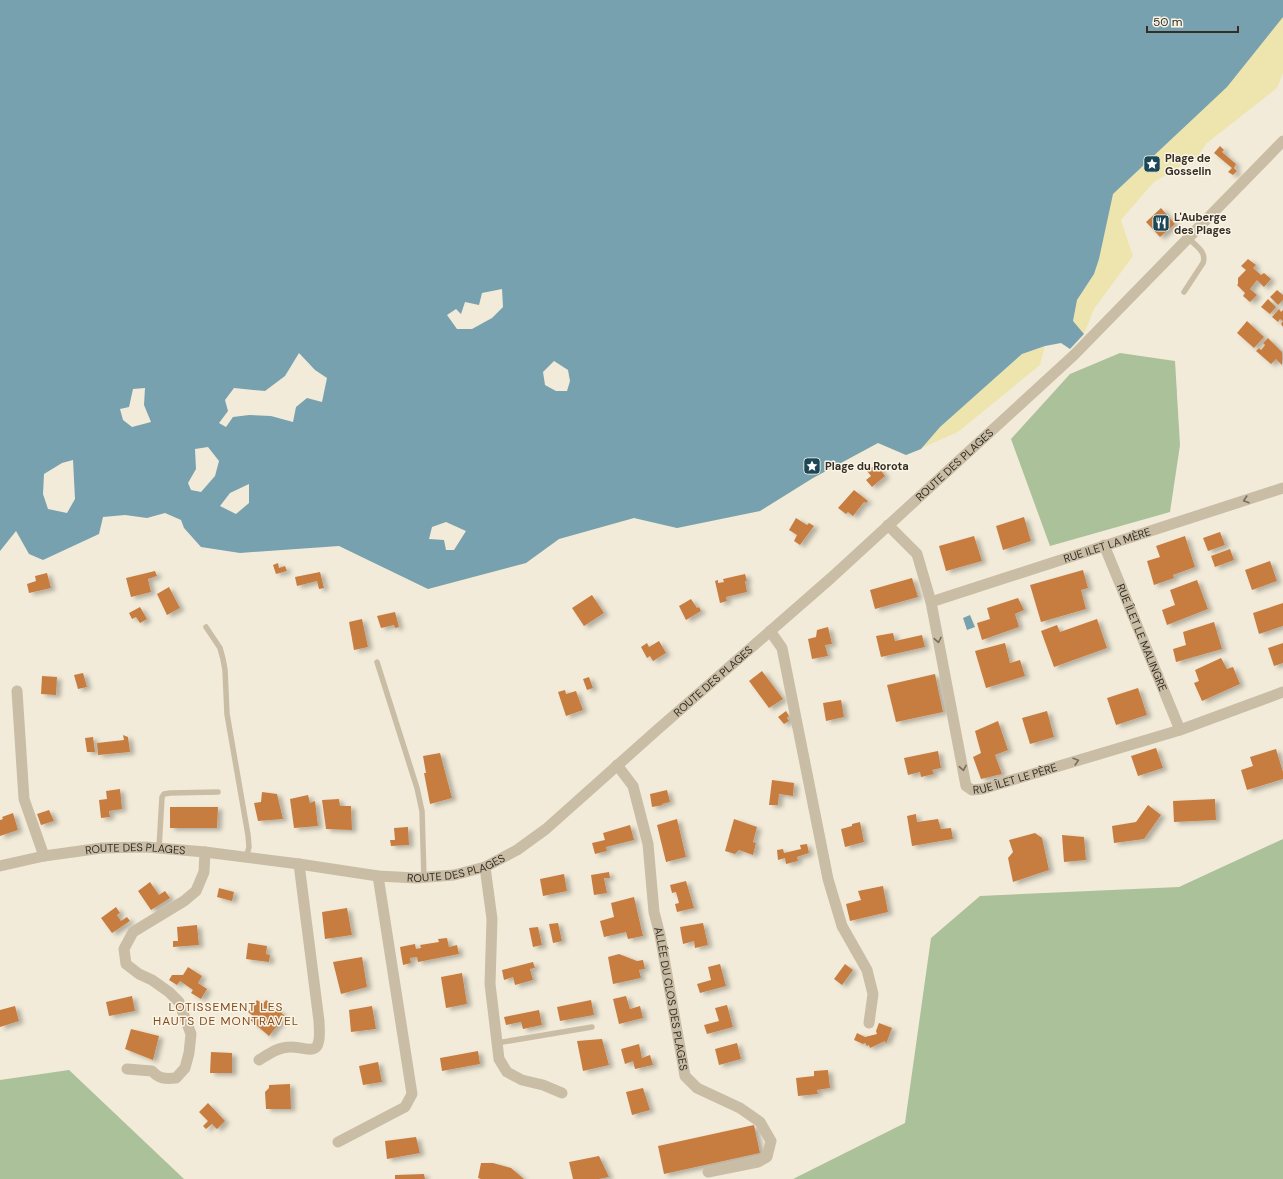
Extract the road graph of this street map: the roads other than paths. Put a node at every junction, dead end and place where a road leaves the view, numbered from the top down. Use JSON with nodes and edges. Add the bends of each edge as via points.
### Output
{"nodes":[{"id":1,"x":1283,"y":141,"type":"edge"},
{"id":2,"x":1188,"y":238,"type":"junction"},
{"id":3,"x":1184,"y":292,"type":"dead end"},
{"id":4,"x":1283,"y":488,"type":"edge"},
{"id":5,"x":888,"y":525,"type":"junction"},
{"id":6,"x":1104,"y":545,"type":"junction"},
{"id":7,"x":931,"y":602,"type":"junction"},
{"id":8,"x":206,"y":626,"type":"dead end"},
{"id":9,"x":770,"y":632,"type":"junction"},
{"id":10,"x":377,"y":662,"type":"dead end"},
{"id":11,"x":17,"y":691,"type":"dead end"},
{"id":12,"x":1283,"y":692,"type":"edge"},
{"id":13,"x":1180,"y":730,"type":"junction"},
{"id":14,"x":617,"y":765,"type":"junction"},
{"id":15,"x":218,"y":792,"type":"dead end"},
{"id":16,"x":160,"y":848,"type":"junction"},
{"id":17,"x":205,"y":852,"type":"junction"},
{"id":18,"x":44,"y":856,"type":"junction"},
{"id":19,"x":246,"y":858,"type":"junction"},
{"id":20,"x":299,"y":864,"type":"junction"},
{"id":21,"x":0,"y":866,"type":"edge"},
{"id":22,"x":485,"y":867,"type":"junction"},
{"id":23,"x":378,"y":876,"type":"junction"},
{"id":24,"x":424,"y":878,"type":"junction"},
{"id":25,"x":869,"y":1023,"type":"dead end"},
{"id":26,"x":592,"y":1027,"type":"dead end"},
{"id":27,"x":497,"y":1043,"type":"junction"},
{"id":28,"x":259,"y":1060,"type":"dead end"},
{"id":29,"x":127,"y":1069,"type":"dead end"},
{"id":30,"x":562,"y":1093,"type":"dead end"},
{"id":31,"x":338,"y":1142,"type":"dead end"},
{"id":32,"x":708,"y":1172,"type":"dead end"}],
"edges":[{"from":1,"to":2,"type":"street","name":"ROUTE DES PLAGES"},
{"from":2,"to":3,"type":"lane","via":[[1203,252],[1204,258],[1203,264]]},
{"from":2,"to":5,"type":"street","name":"ROUTE DES PLAGES","via":[[1074,355]]},
{"from":4,"to":6,"type":"street","name":"RUE ILET LA MÈRE","one_way":true},
{"from":5,"to":7,"type":"street","name":"RUE ÎLET LE PÈRE","via":[[917,554]]},
{"from":5,"to":9,"type":"street","name":"ROUTE DES PLAGES"},
{"from":6,"to":7,"type":"street","name":"RUE ILET LA MÈRE"},
{"from":6,"to":13,"type":"street","name":"RUE ÎLET LE MALINGRE"},
{"from":7,"to":13,"type":"street","name":"RUE ÎLET LE PÈRE","one_way":true,"via":[[966,786],[972,790]]},
{"from":8,"to":19,"type":"lane","via":[[220,648],[225,670],[227,714],[248,834],[249,847]]},
{"from":9,"to":14,"type":"street","name":"ROUTE DES PLAGES"},
{"from":9,"to":25,"type":"street","via":[[782,648],[830,885],[842,926],[867,970],[873,994]]},
{"from":10,"to":24,"type":"lane","via":[[417,788],[423,822]]},
{"from":11,"to":18,"type":"street","via":[[24,799]]},
{"from":12,"to":13,"type":"street","name":"RUE ÎLET LE PÈRE"},
{"from":14,"to":22,"type":"street","name":"ROUTE DES PLAGES","via":[[546,829],[517,850]]},
{"from":14,"to":32,"type":"street","name":"ALLÉE DU CLOS DES PLAGES","via":[[633,786],[648,844],[654,912],[685,1076],[697,1088],[740,1108],[760,1122],[771,1141],[767,1157],[758,1162]]},
{"from":15,"to":16,"type":"lane","via":[[164,794]]},
{"from":16,"to":17,"type":"street","name":"ROUTE DES PLAGES"},
{"from":16,"to":18,"type":"street","name":"ROUTE DES PLAGES","via":[[102,848]]},
{"from":17,"to":19,"type":"street","name":"ROUTE DES PLAGES"},
{"from":17,"to":29,"type":"street","via":[[204,872],[196,891],[133,932],[124,949],[126,964],[169,992],[179,1002],[191,1034],[186,1068],[176,1078],[164,1079],[152,1071]]},
{"from":18,"to":21,"type":"street","name":"ROUTE DES PLAGES"},
{"from":19,"to":20,"type":"street","name":"ROUTE DES PLAGES"},
{"from":20,"to":23,"type":"street","name":"ROUTE DES PLAGES"},
{"from":20,"to":28,"type":"street","via":[[319,1021],[319,1041],[313,1049],[290,1046],[279,1048]]},
{"from":22,"to":24,"type":"street","name":"ROUTE DES PLAGES","via":[[454,875]]},
{"from":22,"to":27,"type":"street","via":[[492,919],[490,984]]},
{"from":23,"to":24,"type":"street","name":"ROUTE DES PLAGES"},
{"from":23,"to":31,"type":"street","via":[[412,1094],[404,1107]]},
{"from":26,"to":27,"type":"lane"},
{"from":27,"to":30,"type":"street","via":[[499,1059],[507,1072],[522,1080]]}]}
